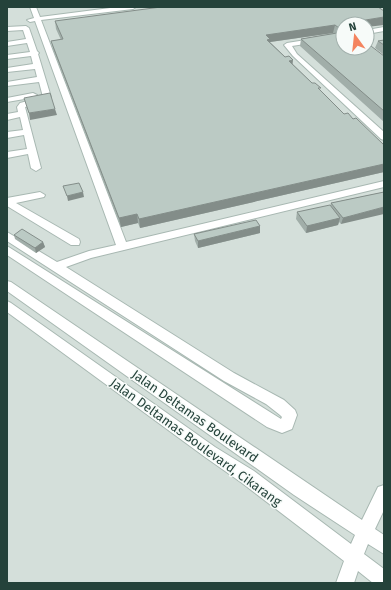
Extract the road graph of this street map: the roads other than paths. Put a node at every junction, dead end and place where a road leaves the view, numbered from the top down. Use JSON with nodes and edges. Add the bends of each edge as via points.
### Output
{"nodes":[{"id":1,"x":33,"y":7,"type":"edge"},
{"id":2,"x":133,"y":7,"type":"edge"},
{"id":3,"x":38,"y":19,"type":"junction"},
{"id":4,"x":7,"y":23,"type":"edge"},
{"id":5,"x":7,"y":29,"type":"edge"},
{"id":6,"x":335,"y":37,"type":"edge"},
{"id":7,"x":30,"y":41,"type":"junction"},
{"id":8,"x":7,"y":44,"type":"edge"},
{"id":9,"x":35,"y":53,"type":"junction"},
{"id":10,"x":7,"y":57,"type":"edge"},
{"id":11,"x":38,"y":66,"type":"junction"},
{"id":12,"x":7,"y":70,"type":"edge"},
{"id":13,"x":42,"y":79,"type":"junction"},
{"id":14,"x":7,"y":84,"type":"edge"},
{"id":15,"x":46,"y":93,"type":"junction"},
{"id":16,"x":7,"y":100,"type":"edge"},
{"id":17,"x":23,"y":114,"type":"junction"},
{"id":18,"x":7,"y":117,"type":"edge"},
{"id":19,"x":27,"y":132,"type":"junction"},
{"id":20,"x":7,"y":135,"type":"edge"},
{"id":21,"x":384,"y":138,"type":"edge"},
{"id":22,"x":32,"y":151,"type":"junction"},
{"id":23,"x":7,"y":155,"type":"edge"},
{"id":24,"x":36,"y":168,"type":"dead end"},
{"id":25,"x":384,"y":184,"type":"edge"},
{"id":26,"x":40,"y":196,"type":"dead end"},
{"id":27,"x":7,"y":202,"type":"edge"},
{"id":28,"x":7,"y":236,"type":"edge"},
{"id":29,"x":75,"y":242,"type":"dead end"},
{"id":30,"x":122,"y":247,"type":"junction"},
{"id":31,"x":7,"y":250,"type":"edge"},
{"id":32,"x":57,"y":266,"type":"junction"},
{"id":33,"x":7,"y":285,"type":"edge"},
{"id":34,"x":7,"y":306,"type":"edge"},
{"id":35,"x":384,"y":493,"type":"edge"},
{"id":36,"x":364,"y":532,"type":"junction"},
{"id":37,"x":384,"y":545,"type":"edge"},
{"id":38,"x":353,"y":557,"type":"junction"},
{"id":39,"x":384,"y":580,"type":"edge"},
{"id":40,"x":344,"y":583,"type":"edge"}],
"edges":[{"from":1,"to":3,"type":"street"},
{"from":2,"to":3,"type":"street"},
{"from":3,"to":4,"type":"street"},
{"from":3,"to":30,"type":"street"},
{"from":5,"to":7,"type":"street","via":[[26,28]]},
{"from":6,"to":21,"type":"street","via":[[287,45],[295,56]]},
{"from":7,"to":8,"type":"street"},
{"from":7,"to":9,"type":"street"},
{"from":9,"to":10,"type":"street"},
{"from":9,"to":11,"type":"street"},
{"from":11,"to":12,"type":"street"},
{"from":11,"to":13,"type":"street"},
{"from":13,"to":14,"type":"street"},
{"from":13,"to":15,"type":"street"},
{"from":15,"to":16,"type":"street"},
{"from":15,"to":17,"type":"street","via":[[47,97],[44,100],[22,105]]},
{"from":17,"to":18,"type":"street"},
{"from":17,"to":19,"type":"street"},
{"from":19,"to":20,"type":"street"},
{"from":19,"to":22,"type":"street"},
{"from":22,"to":23,"type":"street"},
{"from":22,"to":24,"type":"street"},
{"from":25,"to":30,"type":"street"},
{"from":26,"to":27,"type":"street"},
{"from":27,"to":29,"type":"street"},
{"from":28,"to":32,"type":"street"},
{"from":30,"to":32,"type":"street"},
{"from":31,"to":32,"type":"street","via":[[272,422],[282,426],[287,424],[290,415],[283,406],[231,378]]},
{"from":33,"to":36,"type":"street","name":"Jalan Deltamas Boulevard"},
{"from":34,"to":38,"type":"street","name":"Jalan Deltamas Boulevard, Cikarang","via":[[248,477]]},
{"from":35,"to":36,"type":"street"},
{"from":36,"to":37,"type":"street","name":"Jalan Deltamas Boulevard"},
{"from":36,"to":38,"type":"street"},
{"from":38,"to":39,"type":"street","name":"Jalan Deltamas Boulevard, Cikarang"},
{"from":38,"to":40,"type":"street"}]}
